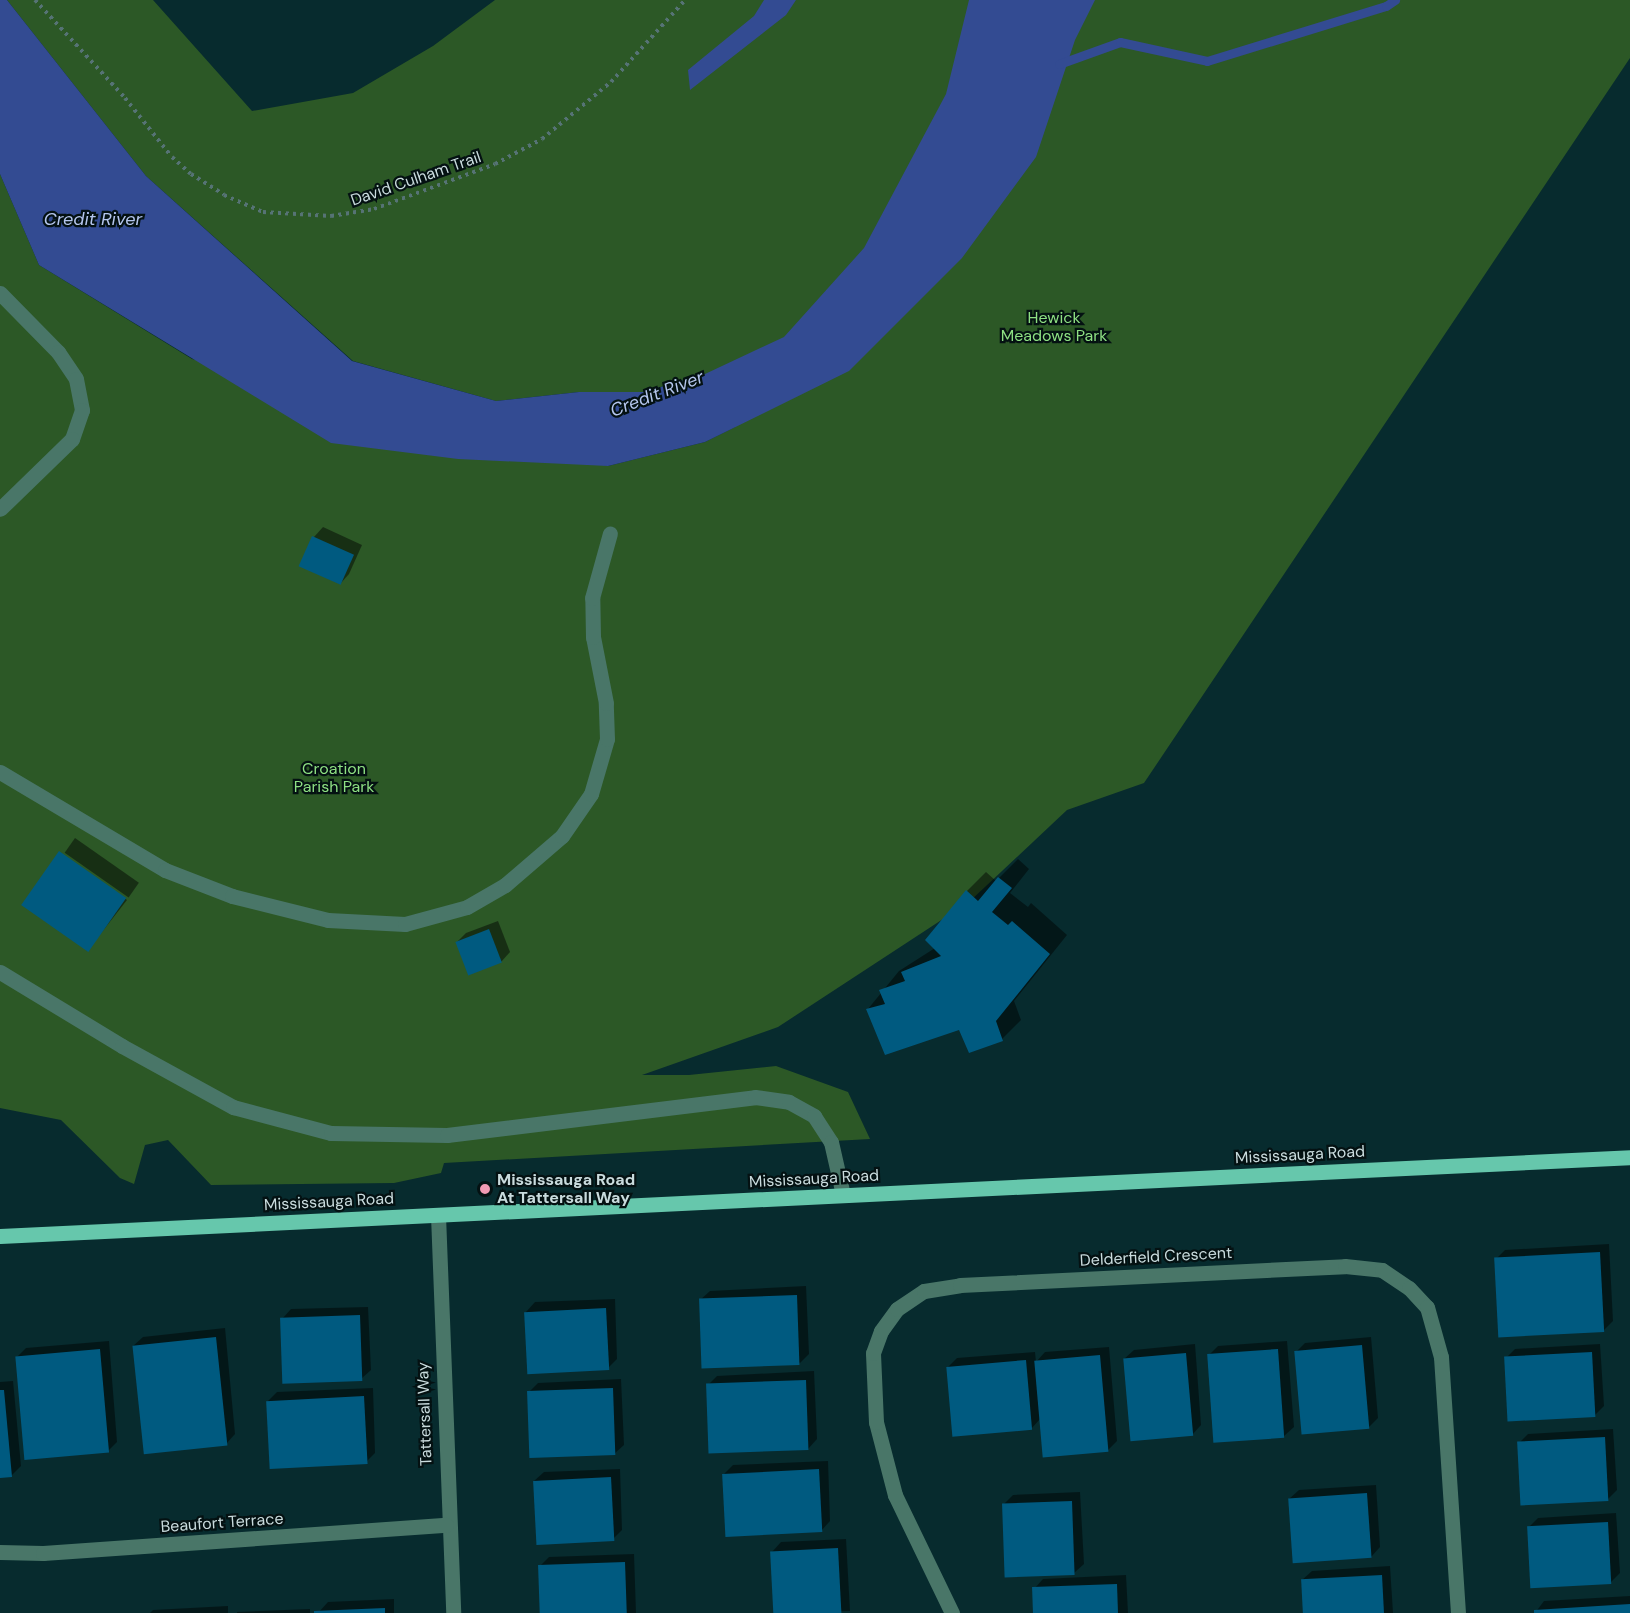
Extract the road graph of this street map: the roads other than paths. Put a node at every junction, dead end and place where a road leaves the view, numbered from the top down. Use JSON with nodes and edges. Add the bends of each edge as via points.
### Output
{"nodes":[{"id":1,"x":0,"y":293,"type":"edge"},
{"id":2,"x":0,"y":509,"type":"edge"},
{"id":3,"x":610,"y":533,"type":"dead end"},
{"id":4,"x":0,"y":772,"type":"edge"},
{"id":5,"x":0,"y":972,"type":"edge"},
{"id":6,"x":1630,"y":1157,"type":"edge"},
{"id":7,"x":843,"y":1195,"type":"junction"},
{"id":8,"x":438,"y":1215,"type":"junction"},
{"id":9,"x":0,"y":1236,"type":"edge"},
{"id":10,"x":446,"y":1525,"type":"junction"},
{"id":11,"x":0,"y":1552,"type":"edge"},
{"id":12,"x":453,"y":1613,"type":"edge"},
{"id":13,"x":952,"y":1613,"type":"edge"},
{"id":14,"x":1458,"y":1613,"type":"edge"}],
"edges":[{"from":1,"to":2,"type":"street","via":[[58,352],[76,379],[82,410],[72,439]]},
{"from":3,"to":4,"type":"street","via":[[592,598],[593,637],[606,703],[607,739],[591,794],[562,836],[505,885],[467,907],[405,924],[328,920],[232,896],[165,870]]},
{"from":5,"to":7,"type":"street","via":[[233,1107],[331,1133],[447,1135],[755,1097],[789,1102],[814,1116],[831,1142]]},
{"from":6,"to":7,"type":"main road","name":"Mississauga Road"},
{"from":7,"to":8,"type":"main road","name":"Mississauga Road"},
{"from":8,"to":9,"type":"main road","name":"Mississauga Road"},
{"from":8,"to":10,"type":"street","name":"Tattersall Way"},
{"from":10,"to":11,"type":"street","name":"Beaufort Terrace","via":[[43,1553]]},
{"from":10,"to":12,"type":"street","name":"Tattersall Way"},
{"from":13,"to":14,"type":"street","name":"Delderfield Crescent","via":[[896,1495],[876,1422],[873,1353],[880,1331],[897,1309],[924,1291],[960,1285],[1344,1266],[1382,1270],[1409,1288],[1427,1307],[1441,1357]]}]}
